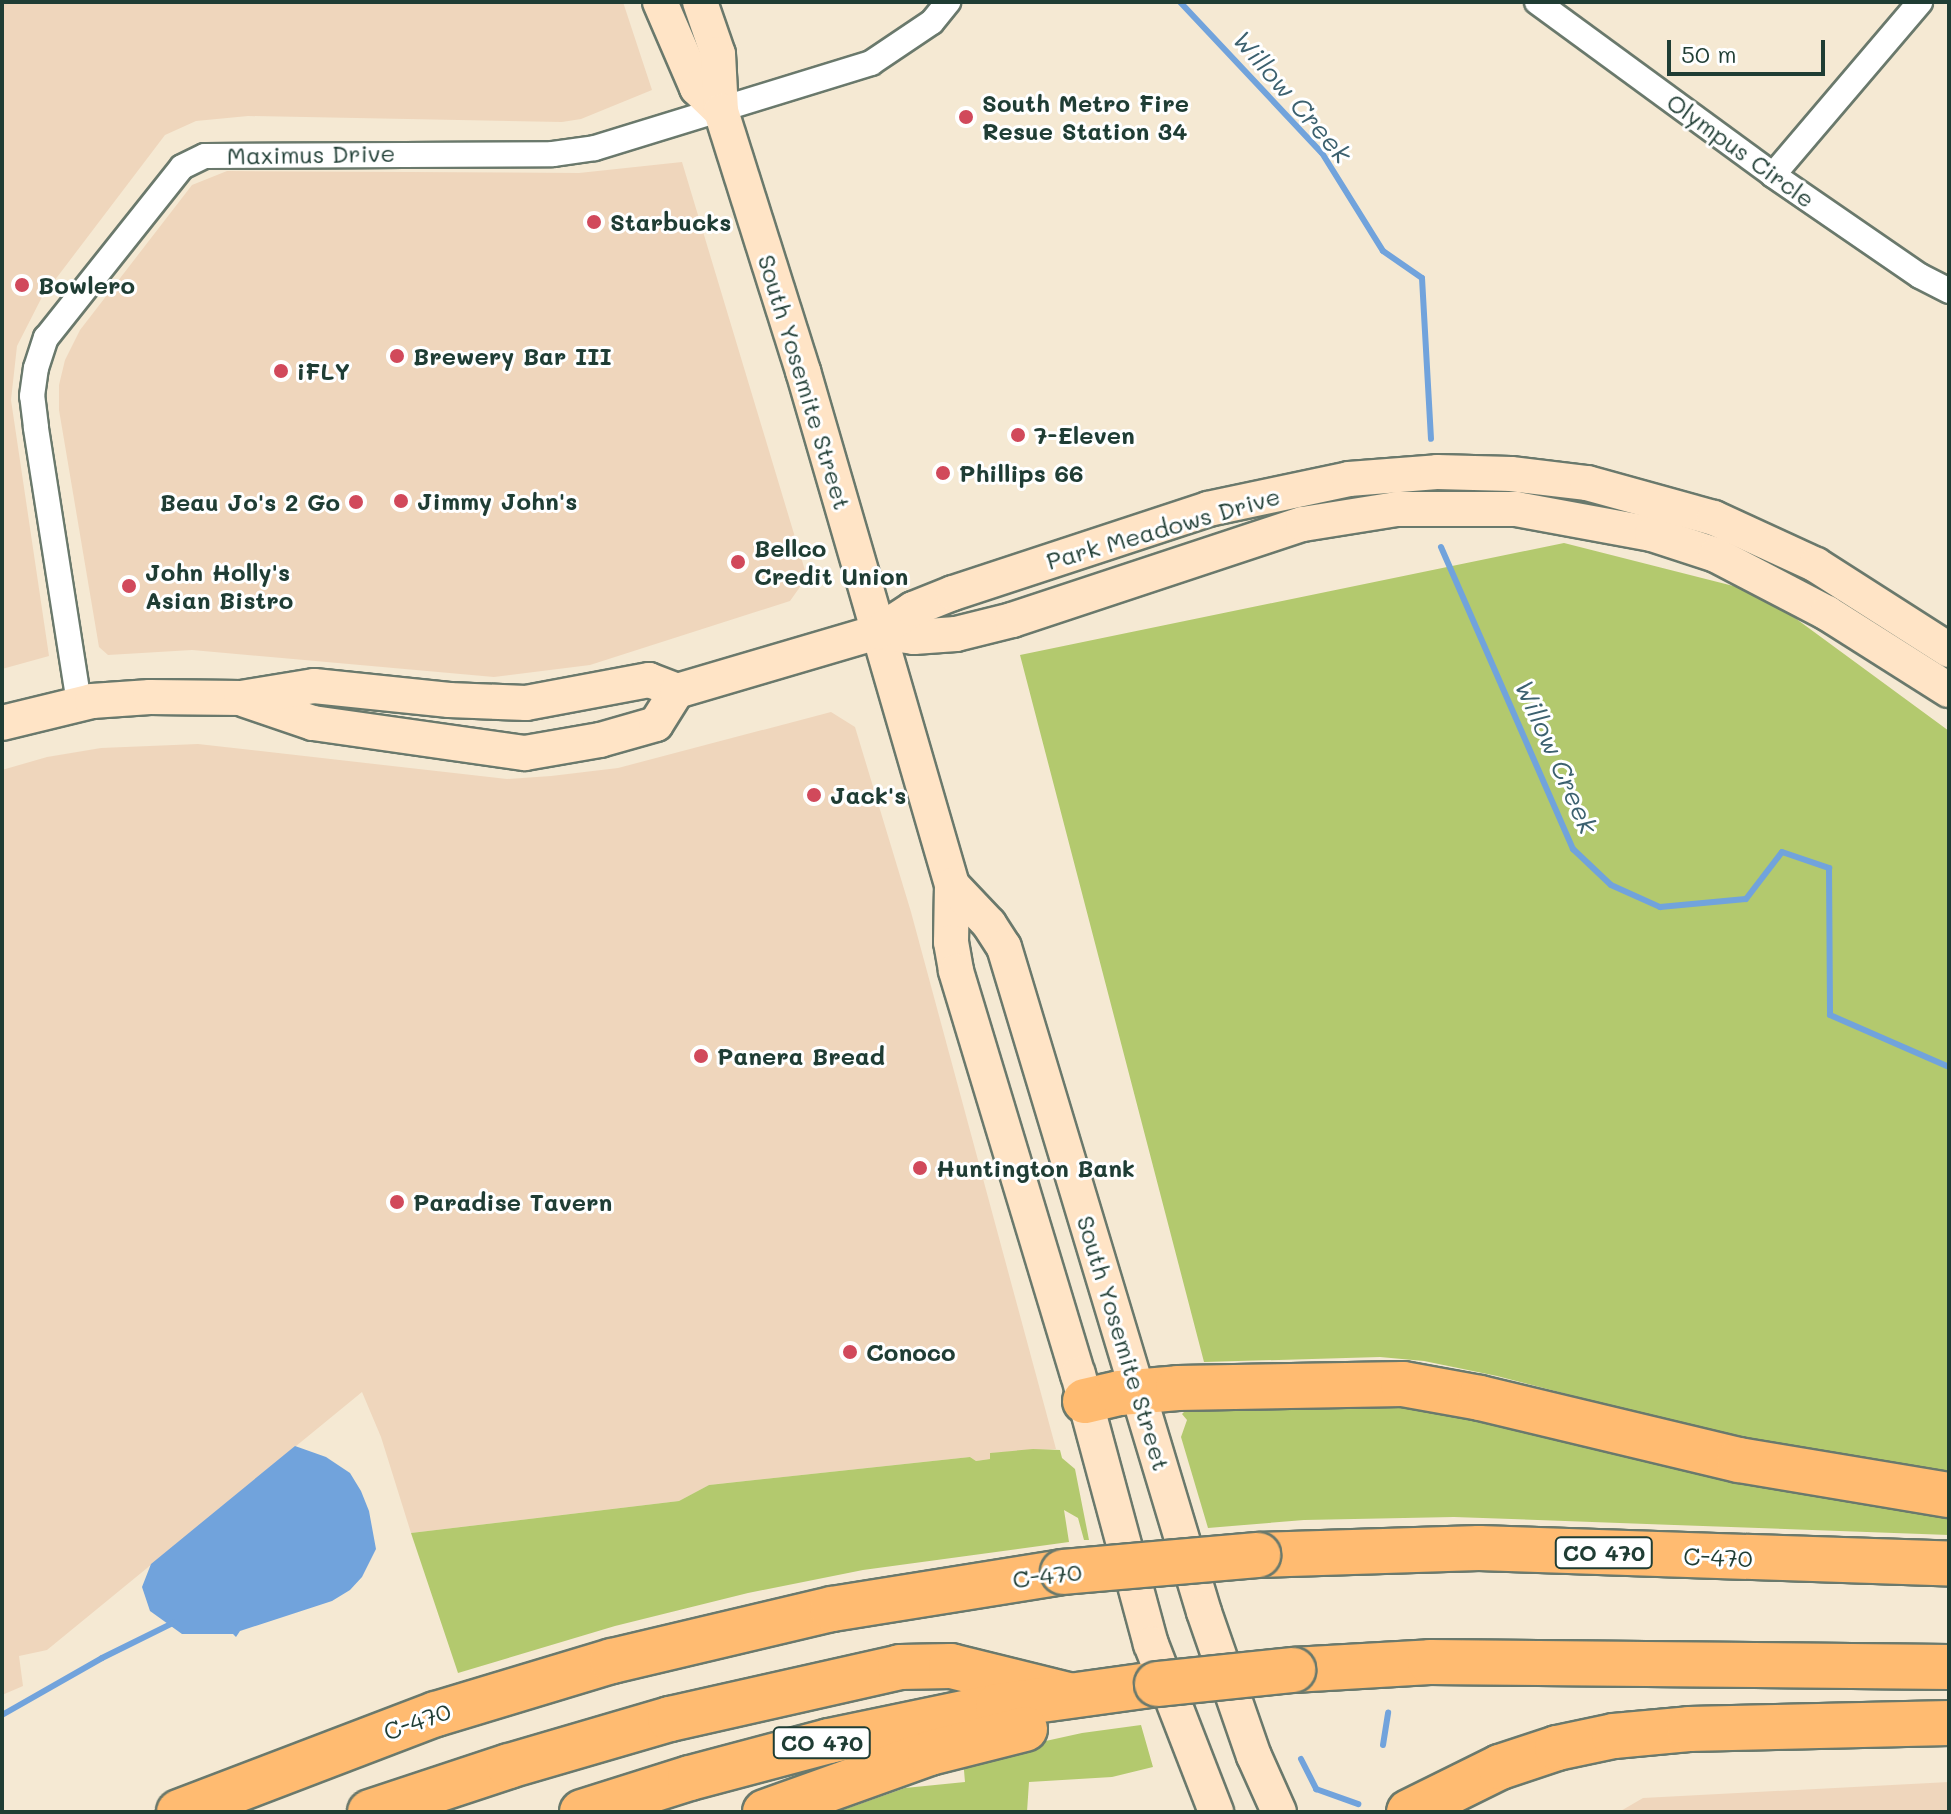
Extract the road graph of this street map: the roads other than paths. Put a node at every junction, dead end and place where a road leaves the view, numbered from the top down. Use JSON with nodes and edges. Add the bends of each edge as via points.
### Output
{"nodes":[{"id":1,"x":660,"y":2,"type":"edge"},
{"id":2,"x":700,"y":2,"type":"edge"},
{"id":3,"x":948,"y":2,"type":"edge"},
{"id":4,"x":1537,"y":2,"type":"edge"},
{"id":5,"x":1920,"y":2,"type":"edge"},
{"id":6,"x":1572,"y":12,"type":"edge"},
{"id":7,"x":721,"y":111,"type":"junction"},
{"id":8,"x":1773,"y":175,"type":"junction"},
{"id":9,"x":1949,"y":291,"type":"edge"},
{"id":10,"x":878,"y":632,"type":"junction"},
{"id":11,"x":1949,"y":650,"type":"edge"},
{"id":12,"x":639,"y":683,"type":"junction"},
{"id":13,"x":1949,"y":690,"type":"edge"},
{"id":14,"x":677,"y":691,"type":"junction"},
{"id":15,"x":241,"y":698,"type":"junction"},
{"id":16,"x":449,"y":700,"type":"junction"},
{"id":17,"x":79,"y":703,"type":"junction"},
{"id":18,"x":2,"y":723,"type":"edge"},
{"id":19,"x":313,"y":723,"type":"junction"},
{"id":20,"x":446,"y":741,"type":"junction"},
{"id":21,"x":952,"y":885,"type":"junction"},
{"id":22,"x":1139,"y":1392,"type":"junction"},
{"id":23,"x":1085,"y":1401,"type":"junction"},
{"id":24,"x":1949,"y":1495,"type":"edge"},
{"id":25,"x":1949,"y":1564,"type":"edge"},
{"id":26,"x":1949,"y":1667,"type":"edge"},
{"id":27,"x":998,"y":1677,"type":"junction"},
{"id":28,"x":1091,"y":1700,"type":"junction"},
{"id":29,"x":1949,"y":1723,"type":"edge"},
{"id":30,"x":179,"y":1812,"type":"edge"},
{"id":31,"x":370,"y":1812,"type":"edge"},
{"id":32,"x":463,"y":1812,"type":"edge"},
{"id":33,"x":582,"y":1812,"type":"edge"},
{"id":34,"x":765,"y":1812,"type":"edge"},
{"id":35,"x":1216,"y":1812,"type":"edge"},
{"id":36,"x":1279,"y":1812,"type":"edge"},
{"id":37,"x":1409,"y":1812,"type":"edge"}],
"edges":[{"from":1,"to":7,"type":"main road","name":"South Yosemite Street","via":[[700,93]]},
{"from":2,"to":7,"type":"main road","name":"South Yosemite Street","via":[[718,54]]},
{"from":3,"to":7,"type":"street","name":"Maximus Drive","via":[[932,22],[871,63]]},
{"from":4,"to":6,"type":"street","name":"Olympus Circle"},
{"from":5,"to":8,"type":"street"},
{"from":6,"to":8,"type":"street","name":"Olympus Circle"},
{"from":7,"to":10,"type":"main road","name":"South Yosemite Street"},
{"from":7,"to":17,"type":"street","name":"Maximus Drive","via":[[595,148],[553,154],[205,156],[182,167],[46,338],[36,368],[32,396]]},
{"from":8,"to":9,"type":"street","name":"Olympus Circle"},
{"from":10,"to":11,"type":"main road","name":"Park Meadows Drive","via":[[913,609],[953,593],[1208,509],[1349,479],[1477,473],[1587,483],[1714,518],[1816,565]]},
{"from":10,"to":13,"type":"main road","name":"Park Meadows Drive","via":[[914,637],[998,624],[1303,524],[1397,509],[1516,509],[1638,531],[1716,555],[1801,597]]},
{"from":10,"to":14,"type":"main road","name":"Park Meadows Drive"},
{"from":10,"to":21,"type":"main road","name":"South Yosemite Street"},
{"from":12,"to":14,"type":"main road","name":"Park Meadows Drive","via":[[649,680]]},
{"from":12,"to":16,"type":"main road","name":"Park Meadows Drive","via":[[526,703]]},
{"from":12,"to":20,"type":"main road","via":[[623,700],[464,723]]},
{"from":14,"to":20,"type":"main road","name":"Park Meadows Drive","via":[[656,724],[600,740],[525,753]]},
{"from":15,"to":16,"type":"main road","name":"Park Meadows Drive","via":[[314,686]]},
{"from":15,"to":17,"type":"main road","name":"Park Meadows Drive"},
{"from":15,"to":19,"type":"main road","name":"Park Meadows Drive"},
{"from":16,"to":19,"type":"main road","via":[[417,717],[339,710]]},
{"from":17,"to":18,"type":"main road","name":"Park Meadows Drive"},
{"from":19,"to":20,"type":"main road","name":"Park Meadows Drive"},
{"from":21,"to":22,"type":"main road","name":"South Yosemite Street","via":[[1004,947]]},
{"from":21,"to":23,"type":"main road","name":"South Yosemite Street","via":[[956,971]]},
{"from":22,"to":23,"type":"highway"},
{"from":22,"to":24,"type":"highway","via":[[1346,1382],[1423,1386],[1739,1460]]},
{"from":22,"to":36,"type":"main road","name":"South Yosemite Street","via":[[1227,1680]]},
{"from":23,"to":35,"type":"main road","name":"South Yosemite Street","via":[[1151,1644]]},
{"from":25,"to":30,"type":"highway","name":"C-470","number":"CO 470","bridge":true,"via":[[1479,1548],[1258,1555],[1063,1572],[832,1609],[612,1661],[436,1714]]},
{"from":26,"to":28,"type":"highway","bridge":true,"via":[[1430,1662],[1157,1684],[1129,1711]]},
{"from":27,"to":28,"type":"highway"},
{"from":27,"to":31,"type":"highway","via":[[933,1664],[805,1687],[571,1747]]},
{"from":27,"to":32,"type":"highway","via":[[751,1727],[623,1760]]},
{"from":28,"to":33,"type":"highway","number":"CO 470","via":[[829,1741]]},
{"from":28,"to":34,"type":"highway"},
{"from":29,"to":37,"type":"highway","via":[[1689,1729],[1614,1736],[1500,1767]]}]}
